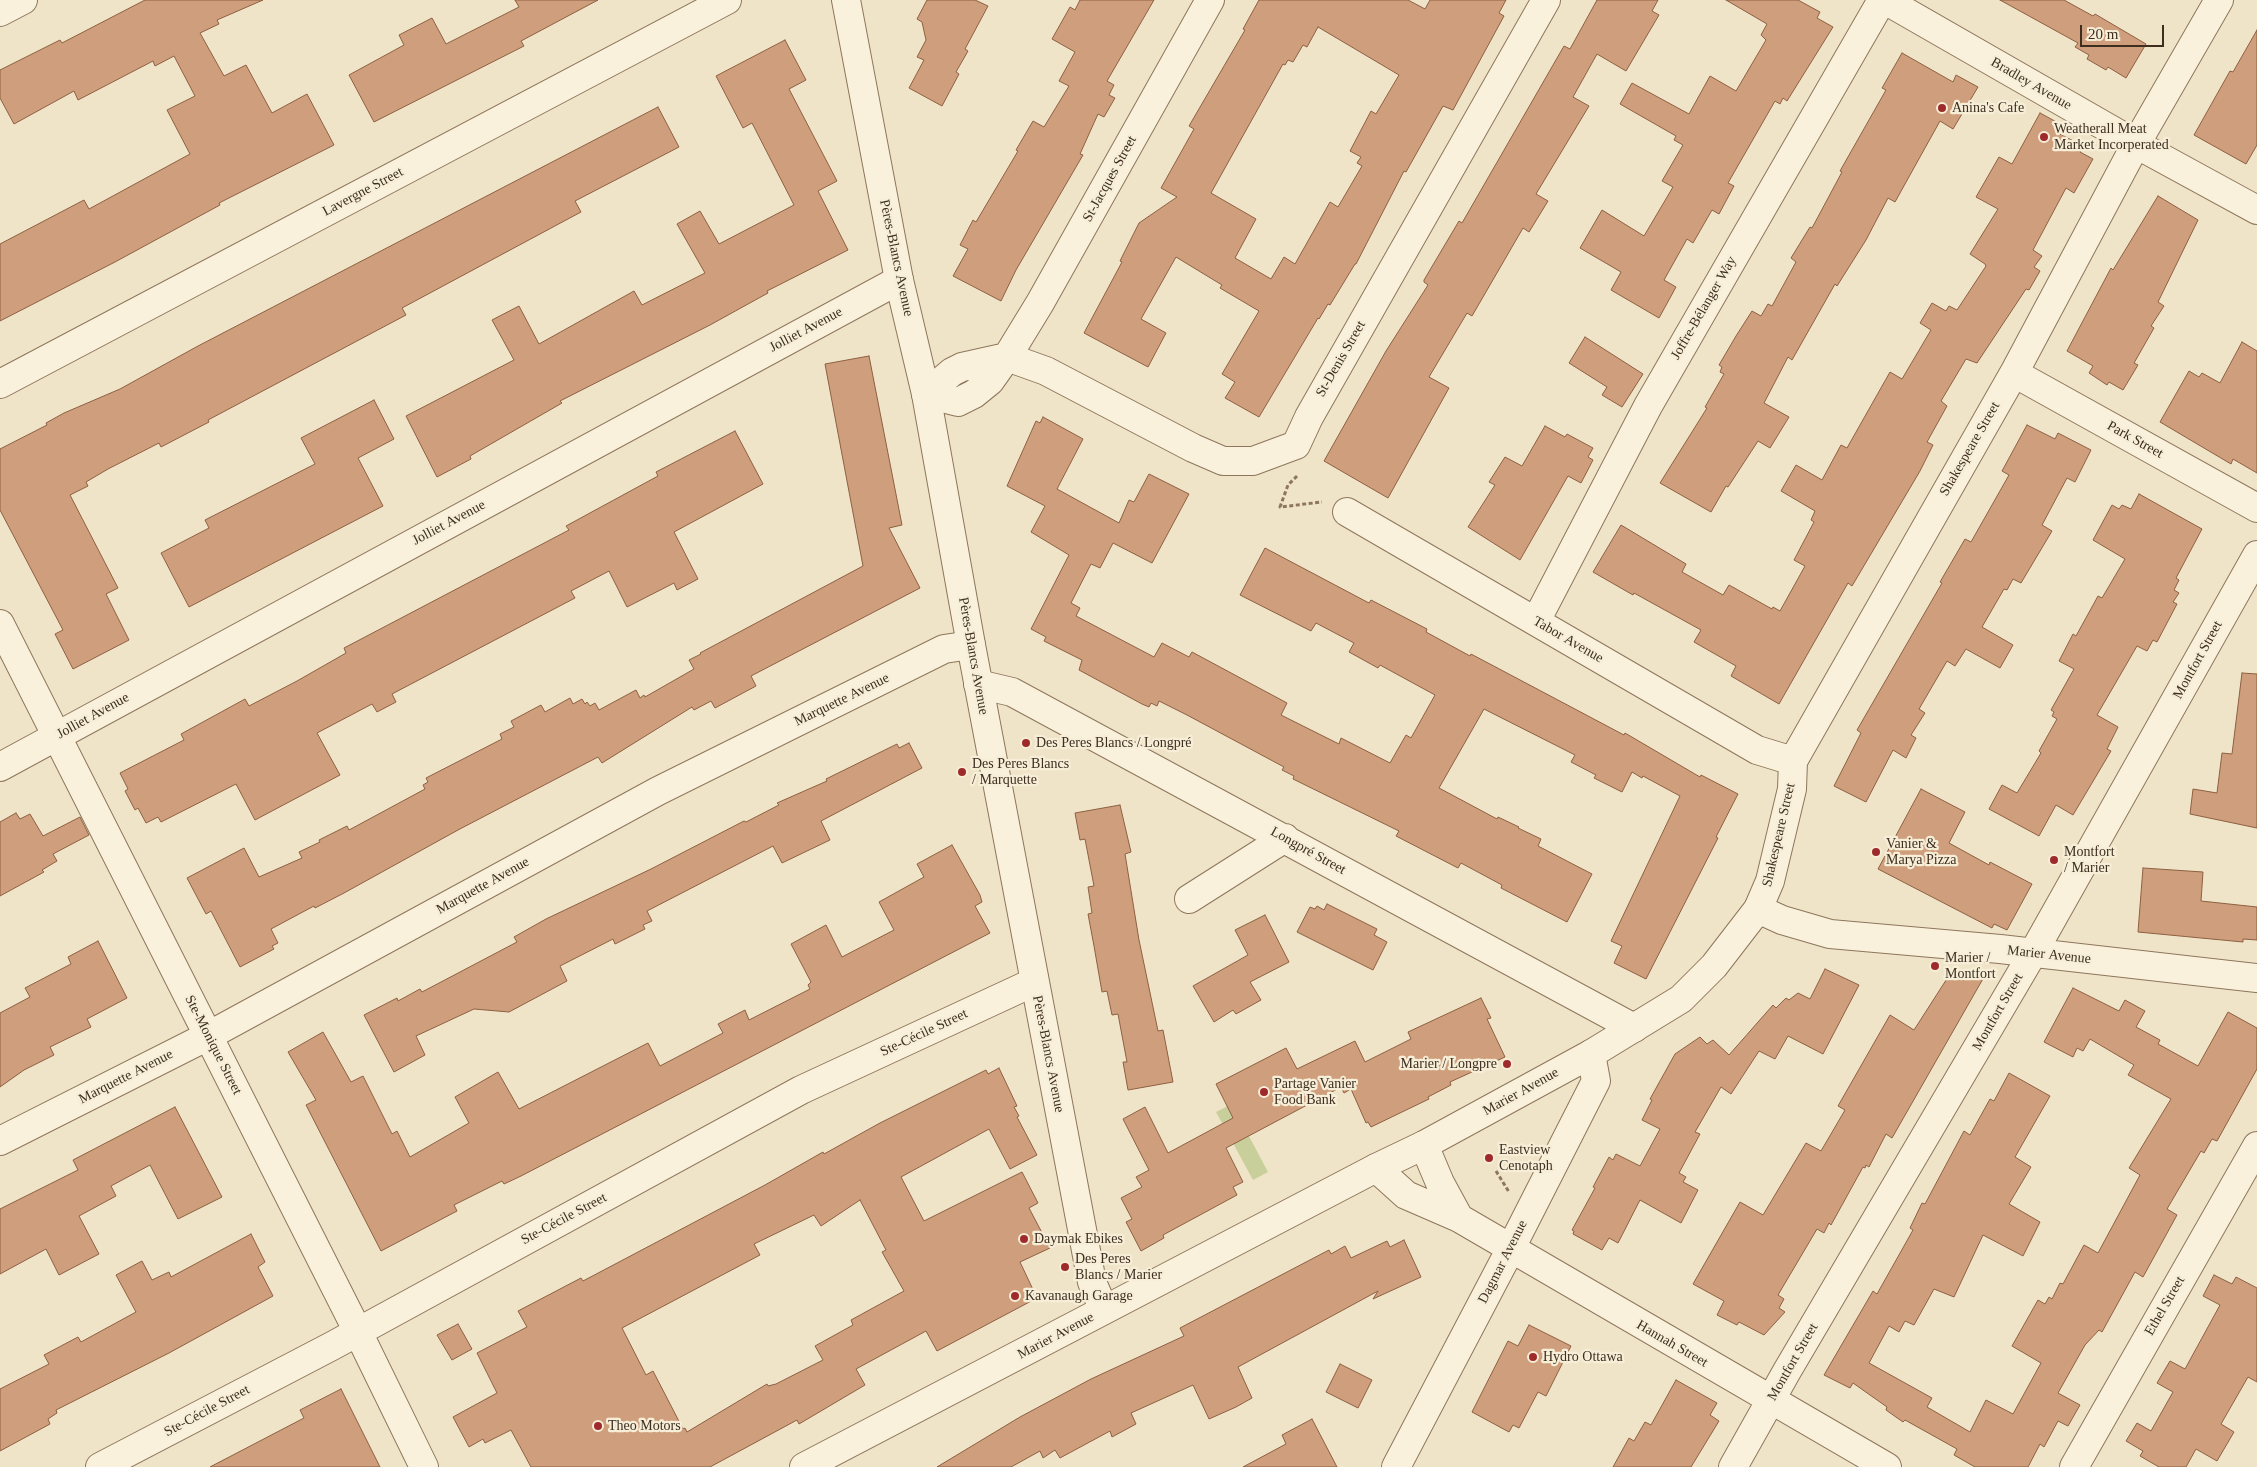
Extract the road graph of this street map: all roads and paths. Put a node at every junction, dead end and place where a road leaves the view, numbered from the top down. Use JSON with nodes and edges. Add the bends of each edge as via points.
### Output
{"nodes":[{"id":1,"x":22,"y":0,"type":"edge"},
{"id":2,"x":727,"y":0,"type":"edge"},
{"id":3,"x":846,"y":0,"type":"edge"},
{"id":4,"x":1210,"y":0,"type":"edge"},
{"id":5,"x":1546,"y":0,"type":"edge"},
{"id":6,"x":1883,"y":0,"type":"edge"},
{"id":7,"x":2218,"y":0,"type":"edge"},
{"id":8,"x":0,"y":12,"type":"edge"},
{"id":9,"x":2136,"y":144,"type":"junction"},
{"id":10,"x":2257,"y":210,"type":"edge"},
{"id":11,"x":899,"y":280,"type":"junction"},
{"id":12,"x":1007,"y":357,"type":"junction"},
{"id":13,"x":2014,"y":373,"type":"junction"},
{"id":14,"x":0,"y":384,"type":"edge"},
{"id":15,"x":926,"y":394,"type":"junction"},
{"id":16,"x":1288,"y":485,"type":"dead end"},
{"id":17,"x":2257,"y":508,"type":"edge"},
{"id":18,"x":1347,"y":512,"type":"joint"},
{"id":19,"x":2257,"y":555,"type":"edge"},
{"id":20,"x":1536,"y":621,"type":"junction"},
{"id":21,"x":0,"y":624,"type":"edge"},
{"id":22,"x":971,"y":645,"type":"junction"},
{"id":23,"x":978,"y":684,"type":"junction"},
{"id":24,"x":56,"y":737,"type":"junction"},
{"id":25,"x":1793,"y":760,"type":"junction"},
{"id":26,"x":0,"y":767,"type":"edge"},
{"id":27,"x":1285,"y":838,"type":"junction"},
{"id":28,"x":1189,"y":899,"type":"dead end"},
{"id":29,"x":1758,"y":909,"type":"junction"},
{"id":30,"x":2033,"y":953,"type":"junction"},
{"id":31,"x":2257,"y":978,"type":"edge"},
{"id":32,"x":1034,"y":982,"type":"junction"},
{"id":33,"x":1634,"y":1028,"type":"junction"},
{"id":34,"x":208,"y":1036,"type":"junction"},
{"id":35,"x":1591,"y":1054,"type":"junction"},
{"id":36,"x":0,"y":1141,"type":"edge"},
{"id":37,"x":1424,"y":1145,"type":"junction"},
{"id":38,"x":2257,"y":1146,"type":"edge"},
{"id":39,"x":1376,"y":1168,"type":"junction"},
{"id":40,"x":1496,"y":1171,"type":"dead end"},
{"id":41,"x":1514,"y":1199,"type":"dead end"},
{"id":42,"x":1459,"y":1218,"type":"junction"},
{"id":43,"x":1510,"y":1250,"type":"junction"},
{"id":44,"x":1104,"y":1310,"type":"junction"},
{"id":45,"x":357,"y":1330,"type":"junction"},
{"id":46,"x":1770,"y":1400,"type":"junction"},
{"id":47,"x":100,"y":1467,"type":"edge"},
{"id":48,"x":424,"y":1467,"type":"edge"},
{"id":49,"x":804,"y":1467,"type":"edge"},
{"id":50,"x":1396,"y":1467,"type":"edge"},
{"id":51,"x":1733,"y":1467,"type":"edge"},
{"id":52,"x":1887,"y":1467,"type":"edge"},
{"id":53,"x":2074,"y":1467,"type":"edge"}],
"edges":[{"from":1,"to":8,"type":"street"},
{"from":2,"to":14,"type":"street","name":"Lavergne Street"},
{"from":3,"to":11,"type":"street","name":"Pères-Blancs Avenue"},
{"from":4,"to":12,"type":"street","name":"St-Jacques Street"},
{"from":5,"to":12,"type":"street","name":"St-Denis Street","via":[[1308,417],[1296,445],[1254,461],[1223,461],[1046,371]]},
{"from":6,"to":9,"type":"street","name":"Bradley Avenue"},
{"from":6,"to":20,"type":"street","name":"Joffre-Bélanger Way","via":[[1648,406]]},
{"from":7,"to":9,"type":"street","name":"Shakespeare Street"},
{"from":9,"to":10,"type":"street","name":"Bradley Avenue"},
{"from":9,"to":13,"type":"street","name":"Shakespeare Street"},
{"from":11,"to":15,"type":"street","name":"Pères-Blancs Avenue"},
{"from":11,"to":24,"type":"street","name":"Jolliet Avenue"},
{"from":12,"to":15,"type":"street","name":"St-Jacques Street","via":[[990,381],[958,402]]},
{"from":13,"to":17,"type":"street","name":"Park Street"},
{"from":13,"to":25,"type":"street","name":"Shakespeare Street"},
{"from":15,"to":22,"type":"street","name":"Pères-Blancs Avenue"},
{"from":16,"to":18,"type":"path","via":[[1280,507],[1339,500]]},
{"from":18,"to":20,"type":"street","name":"Tabor Avenue"},
{"from":19,"to":30,"type":"street","name":"Montfort Street"},
{"from":20,"to":25,"type":"street","name":"Tabor Avenue","via":[[1757,750]]},
{"from":21,"to":24,"type":"street","name":"Ste-Monique Street"},
{"from":22,"to":23,"type":"street","name":"Pères-Blancs Avenue"},
{"from":22,"to":34,"type":"street","name":"Marquette Avenue","via":[[944,649],[658,791]]},
{"from":23,"to":27,"type":"street","name":"Longpré Street","via":[[1012,692]]},
{"from":23,"to":32,"type":"street","name":"Pères-Blancs Avenue"},
{"from":24,"to":26,"type":"street","name":"Jolliet Avenue"},
{"from":24,"to":34,"type":"street","name":"Ste-Monique Street"},
{"from":25,"to":29,"type":"street","name":"Shakespeare Street","via":[[1792,789],[1770,880]]},
{"from":27,"to":28,"type":"street"},
{"from":27,"to":33,"type":"street","name":"Longpré Street"},
{"from":29,"to":30,"type":"street","name":"Marier Avenue","via":[[1782,920],[1830,934]]},
{"from":29,"to":33,"type":"street","name":"Marier Avenue","via":[[1714,966],[1681,999]]},
{"from":30,"to":31,"type":"street","name":"Marier Avenue"},
{"from":30,"to":46,"type":"street","name":"Montfort Street"},
{"from":32,"to":44,"type":"street","name":"Pères-Blancs Avenue","via":[[1092,1282]]},
{"from":32,"to":45,"type":"street","name":"Ste-Cécile Street","via":[[801,1090]]},
{"from":33,"to":35,"type":"street","name":"Marier Avenue"},
{"from":34,"to":36,"type":"street","name":"Marquette Avenue"},
{"from":34,"to":45,"type":"street","name":"Ste-Monique Street"},
{"from":35,"to":37,"type":"street","name":"Marier Avenue"},
{"from":35,"to":43,"type":"street","name":"Dagmar Avenue","via":[[1596,1081]]},
{"from":37,"to":39,"type":"street","name":"Marier Avenue"},
{"from":37,"to":42,"type":"street","name":"Hannah Street"},
{"from":38,"to":53,"type":"street","name":"Ethel Street"},
{"from":39,"to":42,"type":"street","name":"Hannah Street","via":[[1406,1195]]},
{"from":39,"to":44,"type":"street","name":"Marier Avenue"},
{"from":40,"to":41,"type":"path"},
{"from":42,"to":43,"type":"street","name":"Hannah Street"},
{"from":43,"to":46,"type":"street","name":"Hannah Street"},
{"from":43,"to":50,"type":"street","name":"Dagmar Avenue"},
{"from":44,"to":49,"type":"street","name":"Marier Avenue"},
{"from":45,"to":47,"type":"street","name":"Ste-Cécile Street"},
{"from":45,"to":48,"type":"street","name":"Ste-Monique Street"},
{"from":46,"to":51,"type":"street","name":"Montfort Street"},
{"from":46,"to":52,"type":"street","name":"Hannah Street"}]}
